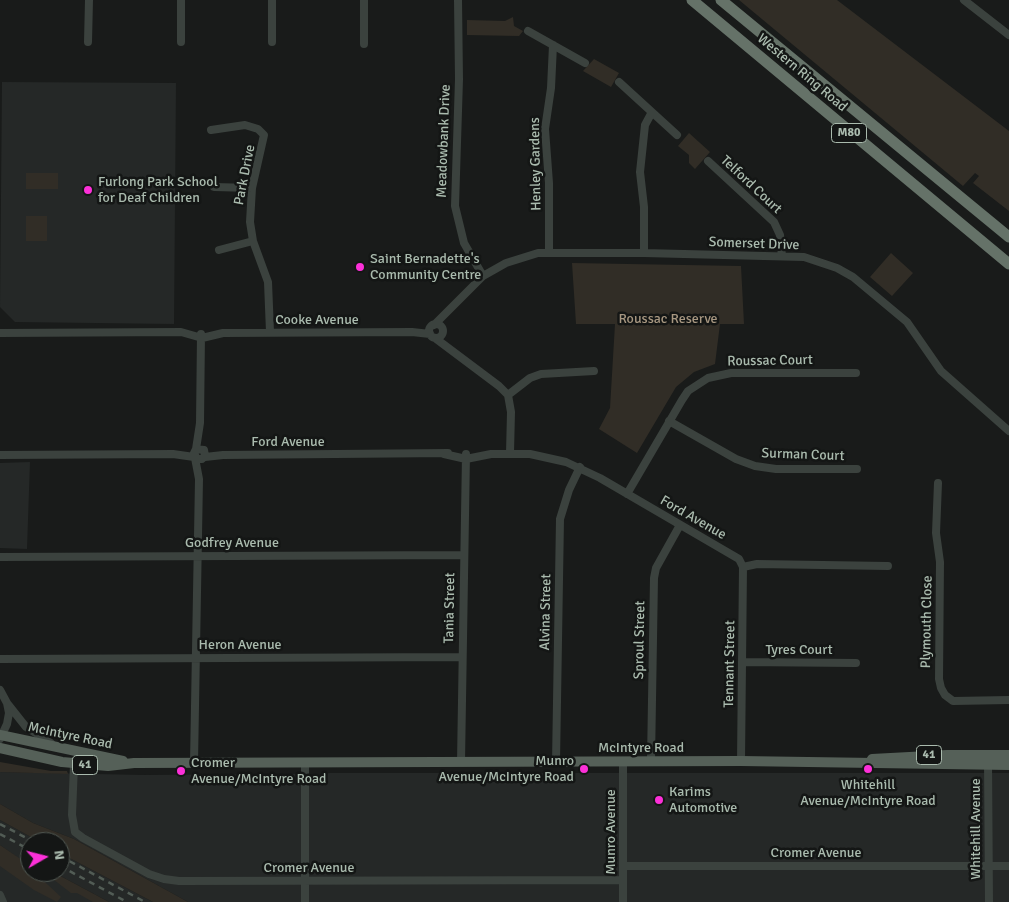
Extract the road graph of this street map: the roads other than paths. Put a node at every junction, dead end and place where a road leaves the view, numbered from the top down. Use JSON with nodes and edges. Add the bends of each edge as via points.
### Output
{"nodes":[{"id":1,"x":89,"y":0,"type":"edge"},
{"id":2,"x":181,"y":0,"type":"edge"},
{"id":3,"x":272,"y":0,"type":"edge"},
{"id":4,"x":364,"y":0,"type":"edge"},
{"id":5,"x":458,"y":0,"type":"edge"},
{"id":6,"x":692,"y":0,"type":"edge"},
{"id":7,"x":721,"y":0,"type":"edge"},
{"id":8,"x":964,"y":0,"type":"edge"},
{"id":9,"x":528,"y":31,"type":"dead end"},
{"id":10,"x":1009,"y":33,"type":"edge"},
{"id":11,"x":88,"y":42,"type":"dead end"},
{"id":12,"x":181,"y":42,"type":"dead end"},
{"id":13,"x":272,"y":42,"type":"dead end"},
{"id":14,"x":364,"y":44,"type":"dead end"},
{"id":15,"x":553,"y":45,"type":"junction"},
{"id":16,"x":585,"y":63,"type":"dead end"},
{"id":17,"x":620,"y":82,"type":"dead end"},
{"id":18,"x":652,"y":112,"type":"junction"},
{"id":19,"x":211,"y":130,"type":"dead end"},
{"id":20,"x":677,"y":135,"type":"dead end"},
{"id":21,"x":708,"y":161,"type":"dead end"},
{"id":22,"x":214,"y":187,"type":"dead end"},
{"id":23,"x":252,"y":188,"type":"junction"},
{"id":24,"x":1009,"y":237,"type":"edge"},
{"id":25,"x":253,"y":242,"type":"junction"},
{"id":26,"x":219,"y":250,"type":"dead end"},
{"id":27,"x":549,"y":252,"type":"junction"},
{"id":28,"x":644,"y":253,"type":"junction"},
{"id":29,"x":782,"y":256,"type":"junction"},
{"id":30,"x":1009,"y":264,"type":"edge"},
{"id":31,"x":483,"y":276,"type":"junction"},
{"id":32,"x":435,"y":331,"type":"junction"},
{"id":33,"x":0,"y":332,"type":"edge"},
{"id":34,"x":270,"y":332,"type":"junction"},
{"id":35,"x":202,"y":335,"type":"junction"},
{"id":36,"x":594,"y":371,"type":"dead end"},
{"id":37,"x":856,"y":373,"type":"dead end"},
{"id":38,"x":508,"y":395,"type":"junction"},
{"id":39,"x":670,"y":421,"type":"junction"},
{"id":40,"x":1009,"y":431,"type":"edge"},
{"id":41,"x":0,"y":454,"type":"edge"},
{"id":42,"x":200,"y":454,"type":"junction"},
{"id":43,"x":510,"y":454,"type":"junction"},
{"id":44,"x":466,"y":456,"type":"junction"},
{"id":45,"x":580,"y":467,"type":"junction"},
{"id":46,"x":857,"y":470,"type":"dead end"},
{"id":47,"x":938,"y":483,"type":"dead end"},
{"id":48,"x":627,"y":494,"type":"junction"},
{"id":49,"x":680,"y":525,"type":"junction"},
{"id":50,"x":464,"y":555,"type":"junction"},
{"id":51,"x":198,"y":556,"type":"junction"},
{"id":52,"x":0,"y":557,"type":"edge"},
{"id":53,"x":743,"y":566,"type":"junction"},
{"id":54,"x":888,"y":566,"type":"dead end"},
{"id":55,"x":462,"y":657,"type":"junction"},
{"id":56,"x":196,"y":658,"type":"junction"},
{"id":57,"x":0,"y":659,"type":"edge"},
{"id":58,"x":18,"y":659,"type":"junction"},
{"id":59,"x":742,"y":662,"type":"junction"},
{"id":60,"x":856,"y":663,"type":"dead end"},
{"id":61,"x":0,"y":666,"type":"edge"},
{"id":62,"x":0,"y":690,"type":"edge"},
{"id":63,"x":1009,"y":700,"type":"edge"},
{"id":64,"x":7,"y":703,"type":"junction"},
{"id":65,"x":1,"y":736,"type":"edge"},
{"id":66,"x":0,"y":748,"type":"edge"},
{"id":67,"x":59,"y":749,"type":"junction"},
{"id":68,"x":1009,"y":755,"type":"edge"},
{"id":69,"x":988,"y":760,"type":"junction"},
{"id":70,"x":651,"y":761,"type":"junction"},
{"id":71,"x":741,"y":761,"type":"junction"},
{"id":72,"x":305,"y":762,"type":"junction"},
{"id":73,"x":461,"y":762,"type":"junction"},
{"id":74,"x":556,"y":762,"type":"junction"},
{"id":75,"x":623,"y":762,"type":"junction"},
{"id":76,"x":134,"y":763,"type":"junction"},
{"id":77,"x":194,"y":763,"type":"junction"},
{"id":78,"x":74,"y":764,"type":"junction"},
{"id":79,"x":1009,"y":765,"type":"edge"},
{"id":80,"x":623,"y":866,"type":"junction"},
{"id":81,"x":989,"y":866,"type":"junction"},
{"id":82,"x":1009,"y":866,"type":"edge"},
{"id":83,"x":305,"y":880,"type":"junction"},
{"id":84,"x":623,"y":880,"type":"junction"},
{"id":85,"x":0,"y":895,"type":"edge"},
{"id":86,"x":3,"y":902,"type":"edge"},
{"id":87,"x":305,"y":902,"type":"edge"},
{"id":88,"x":623,"y":902,"type":"edge"},
{"id":89,"x":989,"y":902,"type":"edge"}],
"edges":[{"from":1,"to":11,"type":"street"},
{"from":2,"to":12,"type":"street"},
{"from":3,"to":13,"type":"street"},
{"from":4,"to":14,"type":"street"},
{"from":5,"to":31,"type":"street","name":"Meadowbank Drive","via":[[455,206],[464,242]]},
{"from":6,"to":30,"type":"highway","name":"Western Ring Road","number":"M80"},
{"from":7,"to":24,"type":"highway","name":"Western Ring Road","number":"M80"},
{"from":8,"to":10,"type":"street"},
{"from":9,"to":15,"type":"street"},
{"from":15,"to":16,"type":"street"},
{"from":15,"to":27,"type":"street","name":"Henley Gardens","via":[[545,129]]},
{"from":17,"to":18,"type":"street"},
{"from":18,"to":20,"type":"street"},
{"from":18,"to":28,"type":"street","via":[[645,125],[640,172]]},
{"from":19,"to":23,"type":"street","name":"Park Drive","via":[[245,125],[262,132],[265,139]]},
{"from":21,"to":29,"type":"street","name":"Telford Court","via":[[774,222],[780,235]]},
{"from":22,"to":23,"type":"street"},
{"from":23,"to":25,"type":"street","name":"Park Drive","via":[[250,222]]},
{"from":25,"to":26,"type":"street"},
{"from":25,"to":34,"type":"street","name":"Park Drive","via":[[268,282]]},
{"from":27,"to":28,"type":"street","name":"Somerset Drive"},
{"from":27,"to":31,"type":"street","name":"Somerset Drive","via":[[516,258]]},
{"from":28,"to":29,"type":"street","name":"Somerset Drive"},
{"from":29,"to":40,"type":"street","name":"Somerset Drive","via":[[821,262],[853,278],[907,322],[941,371]]},
{"from":31,"to":32,"type":"street","name":"Somerset Drive","via":[[449,310]]},
{"from":32,"to":34,"type":"street","name":"Cooke Avenue"},
{"from":32,"to":38,"type":"street","via":[[450,348]]},
{"from":33,"to":35,"type":"street","name":"Cooke Avenue","via":[[189,330]]},
{"from":34,"to":35,"type":"street","name":"Cooke Avenue"},
{"from":35,"to":42,"type":"street"},
{"from":36,"to":38,"type":"street","via":[[541,374],[530,378]]},
{"from":37,"to":39,"type":"street","name":"Roussac Court","via":[[717,375],[688,391]]},
{"from":38,"to":43,"type":"street"},
{"from":39,"to":46,"type":"street","name":"Surman Court","via":[[736,459],[755,466]]},
{"from":39,"to":48,"type":"street","name":"Roussac Court"},
{"from":41,"to":42,"type":"street","name":"Ford Avenue"},
{"from":42,"to":44,"type":"street","name":"Ford Avenue","via":[[453,452]]},
{"from":42,"to":51,"type":"street"},
{"from":43,"to":44,"type":"street","name":"Ford Avenue","via":[[477,451]]},
{"from":43,"to":45,"type":"street","name":"Ford Avenue","via":[[542,456]]},
{"from":44,"to":50,"type":"street","name":"Tania Street"},
{"from":45,"to":48,"type":"street","name":"Ford Avenue"},
{"from":45,"to":74,"type":"street","name":"Alvina Street","via":[[568,490],[560,519]]},
{"from":47,"to":63,"type":"street","name":"Plymouth Close","via":[[936,534],[940,562],[941,688],[953,701]]},
{"from":48,"to":49,"type":"street","name":"Ford Avenue"},
{"from":49,"to":53,"type":"street","name":"Ford Avenue","via":[[739,559]]},
{"from":49,"to":70,"type":"street","name":"Sproul Street","via":[[656,568],[654,578]]},
{"from":50,"to":51,"type":"street","name":"Godfrey Avenue"},
{"from":50,"to":55,"type":"street","name":"Tania Street"},
{"from":51,"to":52,"type":"street","name":"Godfrey Avenue"},
{"from":51,"to":56,"type":"street"},
{"from":53,"to":54,"type":"street"},
{"from":53,"to":59,"type":"street","name":"Tennant Street"},
{"from":55,"to":56,"type":"street","name":"Heron Avenue"},
{"from":55,"to":73,"type":"street","name":"Tania Street"},
{"from":56,"to":58,"type":"street","name":"Heron Avenue"},
{"from":56,"to":77,"type":"street"},
{"from":57,"to":58,"type":"street","name":"Heron Avenue"},
{"from":58,"to":61,"type":"street","name":"Heron Avenue"},
{"from":59,"to":60,"type":"street","name":"Tyres Court"},
{"from":59,"to":71,"type":"street","name":"Tennant Street"},
{"from":62,"to":64,"type":"street"},
{"from":64,"to":65,"type":"street","via":[[8,720]]},
{"from":64,"to":67,"type":"street","via":[[28,728]]},
{"from":65,"to":67,"type":"main road","name":"McIntyre Road","number":"41"},
{"from":66,"to":78,"type":"main road","name":"McIntyre Road","number":"41"},
{"from":67,"to":76,"type":"main road","name":"McIntyre Road","number":"41"},
{"from":68,"to":69,"type":"main road","name":"McIntyre Road","number":"41"},
{"from":69,"to":71,"type":"main road","name":"McIntyre Road","number":"41","via":[[886,757],[848,761]]},
{"from":69,"to":79,"type":"main road","name":"McIntyre Road","number":"41"},
{"from":69,"to":81,"type":"street","name":"Whitehill Avenue"},
{"from":70,"to":71,"type":"main road","name":"McIntyre Road","number":"41"},
{"from":70,"to":75,"type":"main road","name":"McIntyre Road","number":"41"},
{"from":72,"to":73,"type":"main road","name":"McIntyre Road","number":"41"},
{"from":72,"to":77,"type":"main road","name":"McIntyre Road","number":"41"},
{"from":72,"to":83,"type":"street"},
{"from":73,"to":74,"type":"main road","name":"McIntyre Road","number":"41"},
{"from":74,"to":75,"type":"main road","name":"McIntyre Road","number":"41"},
{"from":75,"to":80,"type":"street","name":"Munro Avenue"},
{"from":76,"to":77,"type":"main road","name":"McIntyre Road","number":"41"},
{"from":76,"to":78,"type":"main road","name":"McIntyre Road","number":"41","via":[[108,766]]},
{"from":78,"to":83,"type":"street","name":"Cromer Avenue","via":[[72,816],[76,832],[149,874],[179,881]]},
{"from":80,"to":81,"type":"street","name":"Cromer Avenue"},
{"from":80,"to":84,"type":"street","name":"Munro Avenue"},
{"from":81,"to":82,"type":"street","name":"Cromer Avenue"},
{"from":81,"to":89,"type":"street","name":"Whitehill Avenue"},
{"from":83,"to":84,"type":"street","name":"Cromer Avenue"},
{"from":83,"to":87,"type":"street"},
{"from":84,"to":88,"type":"street","name":"Munro Avenue"},
{"from":85,"to":86,"type":"street"}]}
